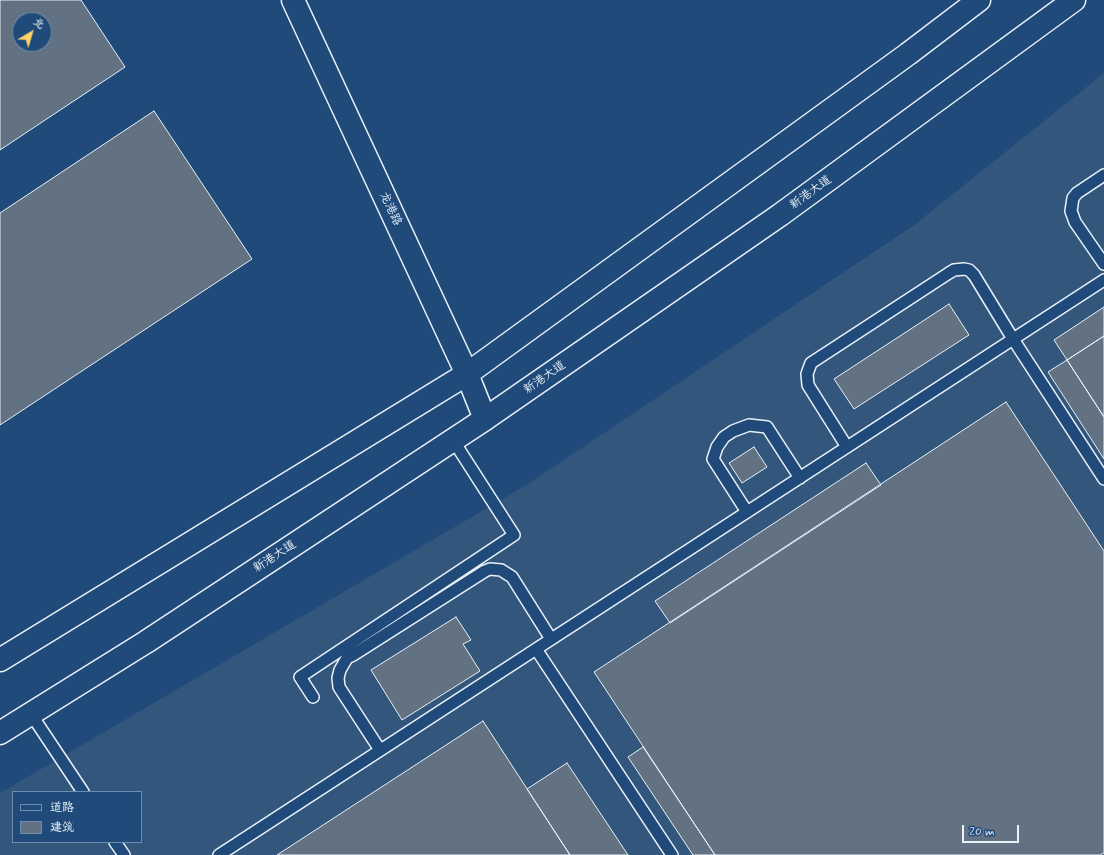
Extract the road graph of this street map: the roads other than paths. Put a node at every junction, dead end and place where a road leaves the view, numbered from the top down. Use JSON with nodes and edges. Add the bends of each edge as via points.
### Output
{"nodes":[{"id":1,"x":293,"y":0,"type":"edge"},
{"id":2,"x":979,"y":0,"type":"edge"},
{"id":3,"x":1074,"y":0,"type":"edge"},
{"id":4,"x":1104,"y":174,"type":"edge"},
{"id":5,"x":1104,"y":264,"type":"edge"},
{"id":6,"x":1104,"y":280,"type":"edge"},
{"id":7,"x":1013,"y":339,"type":"junction"},
{"id":8,"x":467,"y":374,"type":"junction"},
{"id":9,"x":486,"y":419,"type":"junction"},
{"id":10,"x":453,"y":440,"type":"junction"},
{"id":11,"x":847,"y":447,"type":"junction"},
{"id":12,"x":800,"y":478,"type":"junction"},
{"id":13,"x":1104,"y":479,"type":"edge"},
{"id":14,"x":747,"y":512,"type":"junction"},
{"id":15,"x":551,"y":639,"type":"junction"},
{"id":16,"x":536,"y":649,"type":"junction"},
{"id":17,"x":0,"y":660,"type":"edge"},
{"id":18,"x":313,"y":697,"type":"dead end"},
{"id":19,"x":31,"y":714,"type":"junction"},
{"id":20,"x":0,"y":733,"type":"edge"},
{"id":21,"x":380,"y":750,"type":"junction"},
{"id":22,"x":82,"y":791,"type":"edge"},
{"id":23,"x":116,"y":843,"type":"edge"},
{"id":24,"x":124,"y":855,"type":"edge"},
{"id":25,"x":219,"y":855,"type":"edge"},
{"id":26,"x":672,"y":855,"type":"edge"}],
"edges":[{"from":1,"to":8,"type":"main road","name":"龙港路"},
{"from":2,"to":8,"type":"main road","via":[[902,59]]},
{"from":3,"to":9,"type":"main road","name":"新港大道","via":[[780,215]]},
{"from":4,"to":5,"type":"lane","via":[[1077,193],[1073,198],[1071,210],[1075,222]]},
{"from":6,"to":7,"type":"lane"},
{"from":7,"to":11,"type":"lane"},
{"from":7,"to":11,"type":"lane","via":[[974,275],[969,270],[959,269],[816,359],[806,374],[808,385]]},
{"from":7,"to":13,"type":"lane"},
{"from":8,"to":9,"type":"main road","name":"龙港路"},
{"from":8,"to":17,"type":"main road"},
{"from":9,"to":10,"type":"main road","name":"新港大道"},
{"from":10,"to":18,"type":"lane","via":[[514,535],[300,677]]},
{"from":10,"to":19,"type":"main road","name":"新港大道"},
{"from":11,"to":12,"type":"lane"},
{"from":12,"to":14,"type":"lane"},
{"from":12,"to":14,"type":"lane","via":[[767,427],[750,426],[733,431],[724,437],[713,459]]},
{"from":14,"to":15,"type":"lane"},
{"from":15,"to":16,"type":"lane"},
{"from":15,"to":21,"type":"lane","via":[[512,577],[501,570],[490,569],[347,658],[340,670],[339,687]]},
{"from":16,"to":21,"type":"lane"},
{"from":16,"to":26,"type":"lane"},
{"from":19,"to":20,"type":"main road","name":"新港大道"},
{"from":19,"to":22,"type":"lane"},
{"from":21,"to":25,"type":"lane"},
{"from":23,"to":24,"type":"lane"}]}
